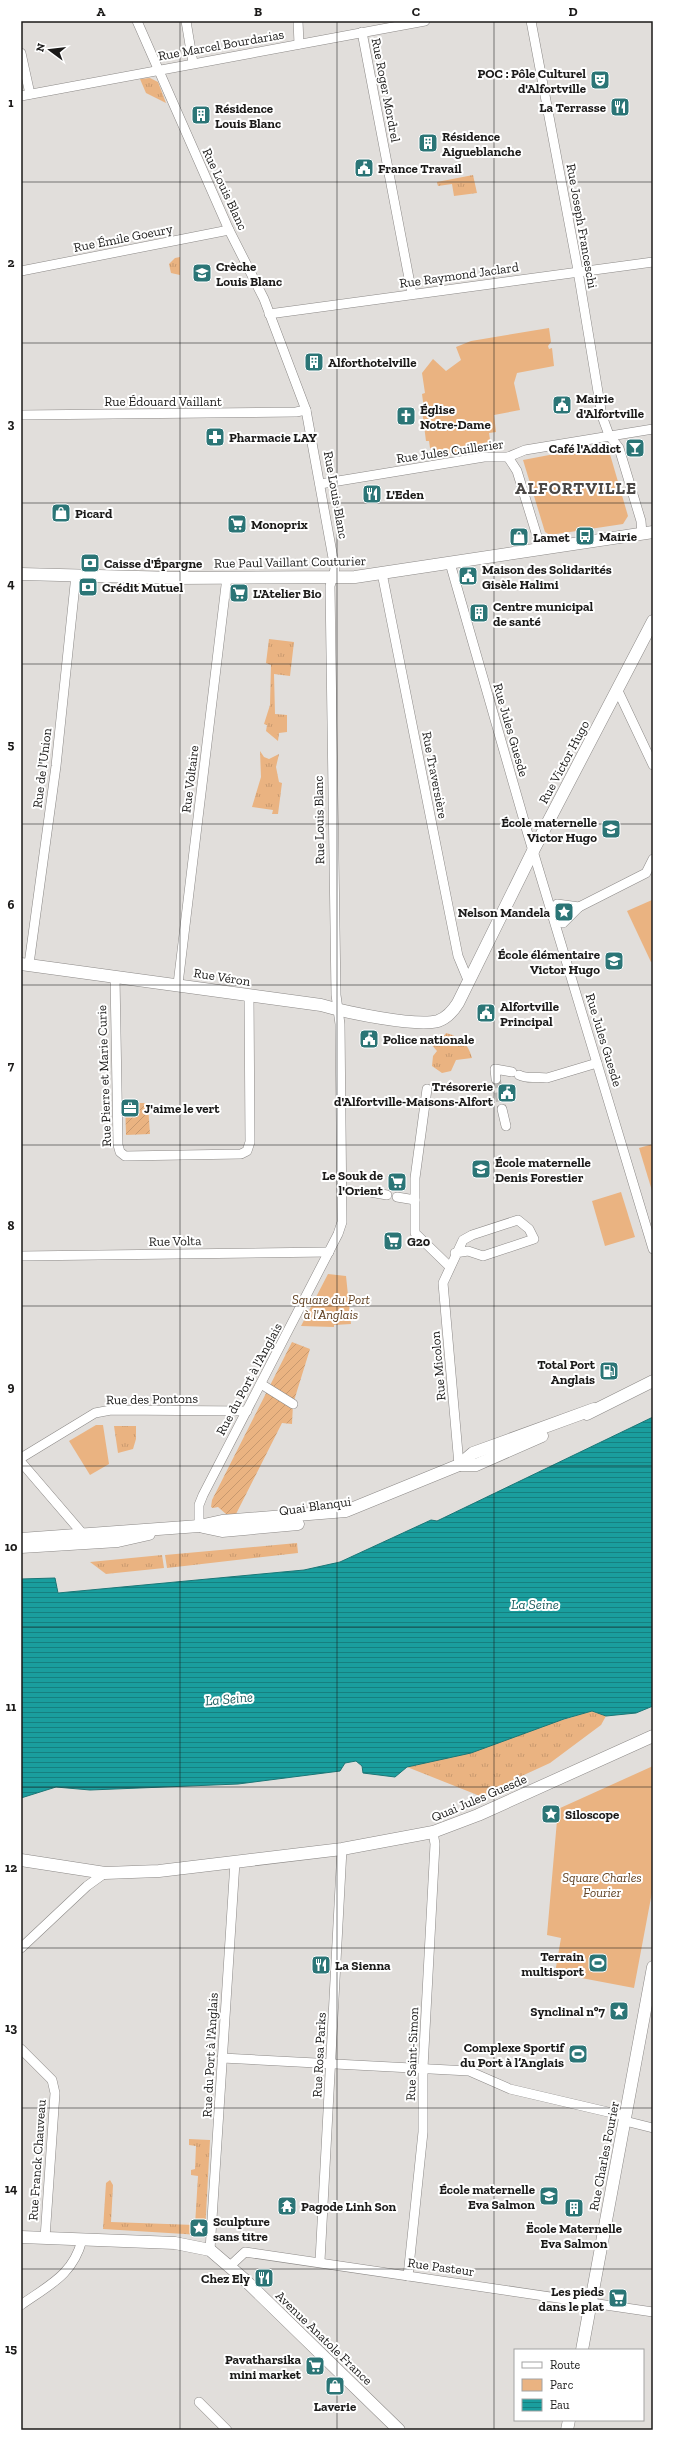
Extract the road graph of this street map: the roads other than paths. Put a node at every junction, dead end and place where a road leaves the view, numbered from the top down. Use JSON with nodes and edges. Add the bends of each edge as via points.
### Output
{"nodes":[{"id":1,"x":136,"y":21,"type":"edge"},
{"id":2,"x":186,"y":21,"type":"edge"},
{"id":3,"x":298,"y":21,"type":"edge"},
{"id":4,"x":425,"y":21,"type":"edge"},
{"id":5,"x":531,"y":21,"type":"edge"},
{"id":6,"x":378,"y":25,"type":"edge"},
{"id":7,"x":362,"y":32,"type":"junction"},
{"id":8,"x":299,"y":44,"type":"junction"},
{"id":9,"x":21,"y":53,"type":"edge"},
{"id":10,"x":193,"y":63,"type":"junction"},
{"id":11,"x":157,"y":70,"type":"junction"},
{"id":12,"x":26,"y":95,"type":"edge"},
{"id":13,"x":229,"y":230,"type":"junction"},
{"id":14,"x":653,"y":262,"type":"edge"},
{"id":15,"x":21,"y":271,"type":"edge"},
{"id":16,"x":578,"y":271,"type":"junction"},
{"id":17,"x":412,"y":294,"type":"junction"},
{"id":18,"x":269,"y":314,"type":"junction"},
{"id":19,"x":306,"y":410,"type":"junction"},
{"id":20,"x":21,"y":415,"type":"edge"},
{"id":21,"x":653,"y":429,"type":"edge"},
{"id":22,"x":609,"y":435,"type":"junction"},
{"id":23,"x":508,"y":457,"type":"junction"},
{"id":24,"x":320,"y":484,"type":"junction"},
{"id":25,"x":648,"y":533,"type":"edge"},
{"id":26,"x":542,"y":549,"type":"junction"},
{"id":27,"x":450,"y":563,"type":"junction"},
{"id":28,"x":382,"y":573,"type":"junction"},
{"id":29,"x":21,"y":574,"type":"edge"},
{"id":30,"x":76,"y":574,"type":"junction"},
{"id":31,"x":227,"y":577,"type":"junction"},
{"id":32,"x":333,"y":577,"type":"junction"},
{"id":33,"x":653,"y":621,"type":"edge"},
{"id":34,"x":618,"y":691,"type":"junction"},
{"id":35,"x":653,"y":765,"type":"edge"},
{"id":36,"x":534,"y":850,"type":"junction"},
{"id":37,"x":653,"y":859,"type":"edge"},
{"id":38,"x":557,"y":904,"type":"dead end"},
{"id":39,"x":579,"y":907,"type":"junction"},
{"id":40,"x":563,"y":923,"type":"dead end"},
{"id":41,"x":25,"y":964,"type":"edge"},
{"id":42,"x":115,"y":977,"type":"junction"},
{"id":43,"x":468,"y":980,"type":"junction"},
{"id":44,"x":178,"y":984,"type":"junction"},
{"id":45,"x":249,"y":995,"type":"junction"},
{"id":46,"x":338,"y":1009,"type":"junction"},
{"id":47,"x":418,"y":1022,"type":"joint"},
{"id":48,"x":597,"y":1063,"type":"junction"},
{"id":49,"x":496,"y":1079,"type":"dead end"},
{"id":50,"x":427,"y":1089,"type":"dead end"},
{"id":51,"x":502,"y":1109,"type":"tunnel mouth"},
{"id":52,"x":506,"y":1126,"type":"dead end"},
{"id":53,"x":370,"y":1192,"type":"dead end"},
{"id":54,"x":387,"y":1195,"type":"dead end"},
{"id":55,"x":397,"y":1197,"type":"dead end"},
{"id":56,"x":415,"y":1200,"type":"junction"},
{"id":57,"x":653,"y":1249,"type":"edge"},
{"id":58,"x":329,"y":1252,"type":"junction"},
{"id":59,"x":455,"y":1253,"type":"junction"},
{"id":60,"x":21,"y":1256,"type":"edge"},
{"id":61,"x":449,"y":1266,"type":"junction"},
{"id":62,"x":653,"y":1381,"type":"edge"},
{"id":63,"x":261,"y":1384,"type":"junction"},
{"id":64,"x":293,"y":1404,"type":"dead end"},
{"id":65,"x":247,"y":1411,"type":"junction"},
{"id":66,"x":21,"y":1458,"type":"edge"},
{"id":67,"x":21,"y":1462,"type":"edge"},
{"id":68,"x":459,"y":1465,"type":"junction"},
{"id":69,"x":199,"y":1526,"type":"junction"},
{"id":70,"x":180,"y":1527,"type":"junction"},
{"id":71,"x":82,"y":1533,"type":"junction"},
{"id":72,"x":21,"y":1539,"type":"edge"},
{"id":73,"x":21,"y":1547,"type":"edge"},
{"id":74,"x":653,"y":1736,"type":"edge"},
{"id":75,"x":433,"y":1832,"type":"junction"},
{"id":76,"x":342,"y":1849,"type":"junction"},
{"id":77,"x":21,"y":1860,"type":"edge"},
{"id":78,"x":235,"y":1862,"type":"junction"},
{"id":79,"x":105,"y":1873,"type":"junction"},
{"id":80,"x":21,"y":1948,"type":"edge"},
{"id":81,"x":653,"y":1967,"type":"edge"},
{"id":82,"x":21,"y":2049,"type":"edge"},
{"id":83,"x":222,"y":2058,"type":"junction"},
{"id":84,"x":331,"y":2064,"type":"junction"},
{"id":85,"x":423,"y":2068,"type":"junction"},
{"id":86,"x":625,"y":2118,"type":"junction"},
{"id":87,"x":653,"y":2128,"type":"edge"},
{"id":88,"x":21,"y":2237,"type":"edge"},
{"id":89,"x":44,"y":2238,"type":"junction"},
{"id":90,"x":82,"y":2240,"type":"junction"},
{"id":91,"x":210,"y":2250,"type":"junction"},
{"id":92,"x":320,"y":2261,"type":"junction"},
{"id":93,"x":230,"y":2266,"type":"junction"},
{"id":94,"x":408,"y":2276,"type":"junction"},
{"id":95,"x":590,"y":2302,"type":"junction"},
{"id":96,"x":21,"y":2305,"type":"edge"},
{"id":97,"x":653,"y":2312,"type":"edge"},
{"id":98,"x":582,"y":2349,"type":"edge"},
{"id":99,"x":199,"y":2402,"type":"dead end"},
{"id":100,"x":227,"y":2430,"type":"edge"},
{"id":101,"x":399,"y":2430,"type":"edge"}],
"edges":[{"from":1,"to":11,"type":"street","name":"Rue Louis Blanc"},
{"from":2,"to":10,"type":"street"},
{"from":3,"to":8,"type":"street"},
{"from":4,"to":6,"type":"street","name":"Rue Marcel Bourdarias"},
{"from":5,"to":16,"type":"street","name":"Rue Joseph Franceschi"},
{"from":6,"to":7,"type":"street","name":"Rue Marcel Bourdarias"},
{"from":7,"to":8,"type":"street","name":"Rue Marcel Bourdarias"},
{"from":7,"to":17,"type":"street","name":"Rue Roger Mordrel"},
{"from":8,"to":10,"type":"street","name":"Rue Marcel Bourdarias"},
{"from":9,"to":12,"type":"street"},
{"from":10,"to":11,"type":"street","name":"Rue Marcel Bourdarias"},
{"from":11,"to":12,"type":"street","name":"Rue Marcel Bourdarias"},
{"from":11,"to":13,"type":"street","name":"Rue Louis Blanc"},
{"from":13,"to":15,"type":"street","name":"Rue Émile Goeury"},
{"from":13,"to":18,"type":"street","name":"Rue Louis Blanc"},
{"from":14,"to":16,"type":"street","name":"Rue Raymond Jaclard"},
{"from":16,"to":17,"type":"street","name":"Rue Raymond Jaclard"},
{"from":16,"to":22,"type":"street","name":"Rue Joseph Franceschi","via":[[602,416]]},
{"from":17,"to":18,"type":"street","name":"Rue Raymond Jaclard"},
{"from":18,"to":19,"type":"street","name":"Rue Louis Blanc"},
{"from":19,"to":20,"type":"street","name":"Rue Édouard Vaillant"},
{"from":19,"to":24,"type":"street","name":"Rue Louis Blanc"},
{"from":21,"to":22,"type":"street","name":"Rue Jules Cuillerier"},
{"from":22,"to":23,"type":"street","name":"Rue Jules Cuillerier","via":[[525,450]]},
{"from":22,"to":25,"type":"street","name":"Rue Joseph Franceschi","via":[[619,448],[641,521]]},
{"from":23,"to":24,"type":"street","name":"Rue Jules Cuillerier","via":[[484,457]]},
{"from":23,"to":26,"type":"street","via":[[517,471]]},
{"from":24,"to":32,"type":"street","name":"Rue Louis Blanc","via":[[335,569]]},
{"from":25,"to":26,"type":"main road","name":"Rue Paul Vaillant Couturier"},
{"from":26,"to":27,"type":"main road","name":"Rue Paul Vaillant Couturier"},
{"from":27,"to":28,"type":"main road","name":"Rue Paul Vaillant Couturier"},
{"from":27,"to":36,"type":"street","name":"Rue Jules Guesde"},
{"from":28,"to":32,"type":"main road","name":"Rue Paul Vaillant Couturier"},
{"from":28,"to":43,"type":"street","name":"Rue Traversière","via":[[458,956]]},
{"from":29,"to":30,"type":"main road","name":"Rue Paul Vaillant Couturier"},
{"from":30,"to":31,"type":"main road","name":"Rue Paul Vaillant Couturier"},
{"from":30,"to":41,"type":"street","name":"Rue de l'Union","via":[[56,766]]},
{"from":31,"to":32,"type":"main road","name":"Rue Paul Vaillant Couturier"},
{"from":31,"to":44,"type":"street","name":"Rue Voltaire"},
{"from":32,"to":46,"type":"street","name":"Rue Louis Blanc","via":[[330,586],[331,748]]},
{"from":33,"to":34,"type":"main road","name":"Rue Victor Hugo"},
{"from":34,"to":35,"type":"street"},
{"from":34,"to":36,"type":"main road","name":"Rue Victor Hugo"},
{"from":36,"to":43,"type":"main road","name":"Rue Victor Hugo"},
{"from":36,"to":48,"type":"street","name":"Rue Jules Guesde"},
{"from":37,"to":39,"type":"street","via":[[646,873]]},
{"from":38,"to":39,"type":"street"},
{"from":39,"to":40,"type":"street"},
{"from":41,"to":42,"type":"main road","name":"Rue Véron"},
{"from":42,"to":44,"type":"main road","name":"Rue Véron"},
{"from":42,"to":45,"type":"street","name":"Rue Pierre et Marie Curie","via":[[118,1145],[120,1152],[126,1156],[241,1154],[247,1151],[250,1146]]},
{"from":43,"to":47,"type":"main road","name":"Rue Victor Hugo","via":[[453,1011],[446,1017]]},
{"from":44,"to":45,"type":"main road","name":"Rue Véron"},
{"from":45,"to":46,"type":"main road","name":"Rue Véron"},
{"from":46,"to":47,"type":"main road","name":"Rue Véron"},
{"from":46,"to":58,"type":"street","name":"Rue du Port à l'Anglais","via":[[342,1222]]},
{"from":48,"to":49,"type":"street","via":[[547,1078],[539,1076],[527,1079],[516,1073],[495,1069]]},
{"from":48,"to":57,"type":"street","name":"Rue Jules Guesde"},
{"from":50,"to":56,"type":"street","via":[[415,1178]]},
{"from":51,"to":52,"type":"street"},
{"from":53,"to":54,"type":"street"},
{"from":55,"to":56,"type":"street"},
{"from":56,"to":61,"type":"street","via":[[415,1233]]},
{"from":58,"to":60,"type":"street","name":"Rue Volta"},
{"from":58,"to":63,"type":"street","name":"Rue du Port à l'Anglais"},
{"from":59,"to":59,"type":"street","name":"Rue Micolon","via":[[468,1251],[482,1256],[534,1239],[529,1229],[518,1220],[472,1235],[463,1240]]},
{"from":59,"to":61,"type":"street","name":"Rue Micolon"},
{"from":61,"to":68,"type":"street","name":"Rue Micolon","via":[[443,1283]]},
{"from":62,"to":68,"type":"main road","name":"Quai Blanqui","via":[[594,1409],[578,1421],[476,1464]]},
{"from":63,"to":64,"type":"street"},
{"from":63,"to":65,"type":"street","name":"Rue du Port à l'Anglais"},
{"from":65,"to":66,"type":"street","name":"Rue des Pontons","via":[[111,1410],[95,1413]]},
{"from":65,"to":69,"type":"street","name":"Rue du Port à l'Anglais","via":[[203,1495],[199,1505]]},
{"from":67,"to":71,"type":"street"},
{"from":68,"to":69,"type":"main road","name":"Quai Blanqui","via":[[346,1511],[222,1520]]},
{"from":69,"to":70,"type":"main road","name":"Quai Blanqui"},
{"from":70,"to":71,"type":"main road","name":"Quai Blanqui"},
{"from":70,"to":73,"type":"main road","name":"Quai Blanqui","via":[[118,1541]]},
{"from":71,"to":72,"type":"main road","name":"Quai Blanqui"},
{"from":74,"to":75,"type":"main road","name":"Quai Jules Guesde","via":[[478,1815]]},
{"from":75,"to":76,"type":"main road","name":"Quai Jules Guesde"},
{"from":75,"to":85,"type":"street","name":"Rue Saint-Simon","via":[[435,1844]]},
{"from":76,"to":78,"type":"main road","name":"Quai Jules Guesde"},
{"from":76,"to":84,"type":"street","name":"Rue Rosa Parks"},
{"from":77,"to":79,"type":"main road"},
{"from":78,"to":79,"type":"main road","name":"Quai Jules Guesde","via":[[158,1871]]},
{"from":78,"to":83,"type":"street","name":"Rue du Port à l'Anglais"},
{"from":79,"to":80,"type":"street","via":[[87,1886]]},
{"from":81,"to":86,"type":"main road","name":"Rue Charles Fourier"},
{"from":82,"to":89,"type":"street","name":"Rue Franck Chauveau","via":[[52,2080],[55,2093]]},
{"from":83,"to":84,"type":"street"},
{"from":83,"to":91,"type":"street","name":"Rue du Port à l'Anglais"},
{"from":84,"to":85,"type":"street"},
{"from":84,"to":92,"type":"street","name":"Rue Rosa Parks"},
{"from":85,"to":86,"type":"street","via":[[470,2071],[510,2089]]},
{"from":85,"to":94,"type":"street","name":"Rue Saint-Simon","via":[[423,2132]]},
{"from":86,"to":87,"type":"street"},
{"from":86,"to":95,"type":"main road","name":"Rue Charles Fourier"},
{"from":88,"to":89,"type":"main road"},
{"from":89,"to":90,"type":"main road"},
{"from":90,"to":91,"type":"main road","via":[[175,2243]]},
{"from":90,"to":96,"type":"street","via":[[77,2258],[68,2269]]},
{"from":91,"to":93,"type":"main road","name":"Avenue Anatole France"},
{"from":92,"to":93,"type":"street","name":"Rue Pasteur","via":[[245,2252]]},
{"from":92,"to":94,"type":"street","name":"Rue Pasteur"},
{"from":93,"to":101,"type":"main road","name":"Avenue Anatole France"},
{"from":94,"to":95,"type":"street","name":"Rue Pasteur"},
{"from":95,"to":97,"type":"street","name":"Rue Pasteur"},
{"from":95,"to":98,"type":"main road","name":"Rue Charles Fourier"},
{"from":99,"to":100,"type":"street"}]}
